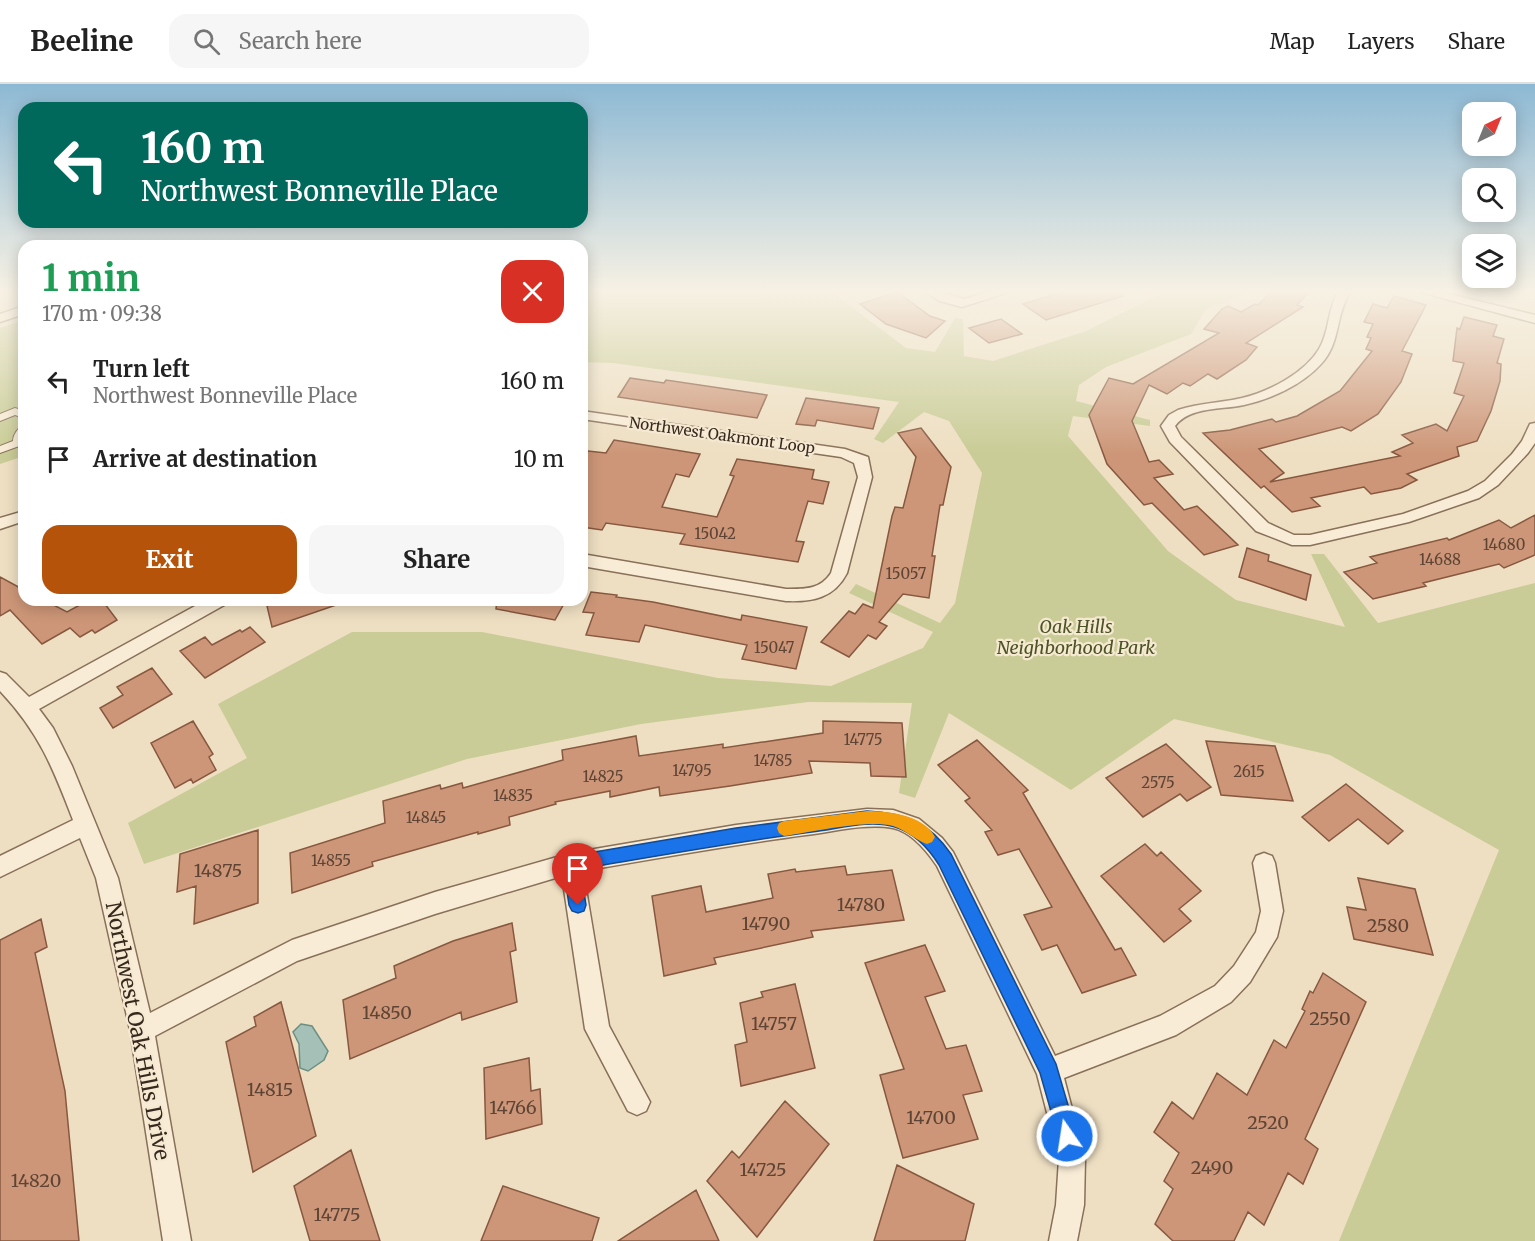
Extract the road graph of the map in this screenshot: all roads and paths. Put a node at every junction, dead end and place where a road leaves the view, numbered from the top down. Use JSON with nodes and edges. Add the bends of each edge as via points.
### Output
{"nodes":[{"id":1,"x":1326,"y":346,"type":"edge"},
{"id":2,"x":18,"y":412,"type":"edge"},
{"id":3,"x":588,"y":416,"type":"edge"},
{"id":4,"x":0,"y":418,"type":"edge"},
{"id":5,"x":1535,"y":427,"type":"edge"},
{"id":6,"x":18,"y":443,"type":"edge"},
{"id":7,"x":0,"y":448,"type":"edge"},
{"id":8,"x":18,"y":518,"type":"edge"},
{"id":9,"x":0,"y":524,"type":"edge"},
{"id":10,"x":588,"y":561,"type":"edge"},
{"id":11,"x":208,"y":606,"type":"edge"},
{"id":12,"x":0,"y":679,"type":"edge"},
{"id":13,"x":27,"y":707,"type":"junction"},
{"id":14,"x":85,"y":825,"type":"junction"},
{"id":15,"x":571,"y":863,"type":"junction"},
{"id":16,"x":1264,"y":863,"type":"dead end"},
{"id":17,"x":0,"y":867,"type":"edge"},
{"id":18,"x":142,"y":1030,"type":"junction"},
{"id":19,"x":1049,"y":1071,"type":"junction"},
{"id":20,"x":637,"y":1101,"type":"dead end"},
{"id":21,"x":177,"y":1241,"type":"edge"},
{"id":22,"x":1063,"y":1241,"type":"edge"}],
"edges":[{"from":1,"to":5,"type":"street","via":[[1297,377],[1250,400],[1184,411],[1172,417],[1168,426],[1175,439],[1262,527],[1292,540],[1310,540],[1454,502],[1490,484],[1532,438]]},
{"from":2,"to":4,"type":"street"},
{"from":3,"to":10,"type":"street","name":"Northwest Oakmont Loop","via":[[845,453],[862,460],[865,477],[835,583],[824,591],[786,595]]},
{"from":6,"to":7,"type":"street"},
{"from":8,"to":9,"type":"street"},
{"from":11,"to":13,"type":"street"},
{"from":12,"to":13,"type":"street","name":"Northwest Oak Hills Drive"},
{"from":13,"to":14,"type":"street","name":"Northwest Oak Hills Drive","via":[[62,766]]},
{"from":14,"to":17,"type":"street"},
{"from":14,"to":18,"type":"street","name":"Northwest Oak Hills Drive","via":[[107,878]]},
{"from":15,"to":18,"type":"street","via":[[292,951]]},
{"from":15,"to":19,"type":"street","via":[[867,818],[893,819],[912,826],[945,859]]},
{"from":15,"to":20,"type":"street","via":[[597,1029]]},
{"from":16,"to":19,"type":"street","via":[[1272,911],[1266,937],[1242,974],[1223,994],[1167,1026]]},
{"from":18,"to":21,"type":"street","name":"Northwest Oak Hills Drive"},
{"from":19,"to":22,"type":"street","via":[[1072,1159],[1070,1205]]}]}
